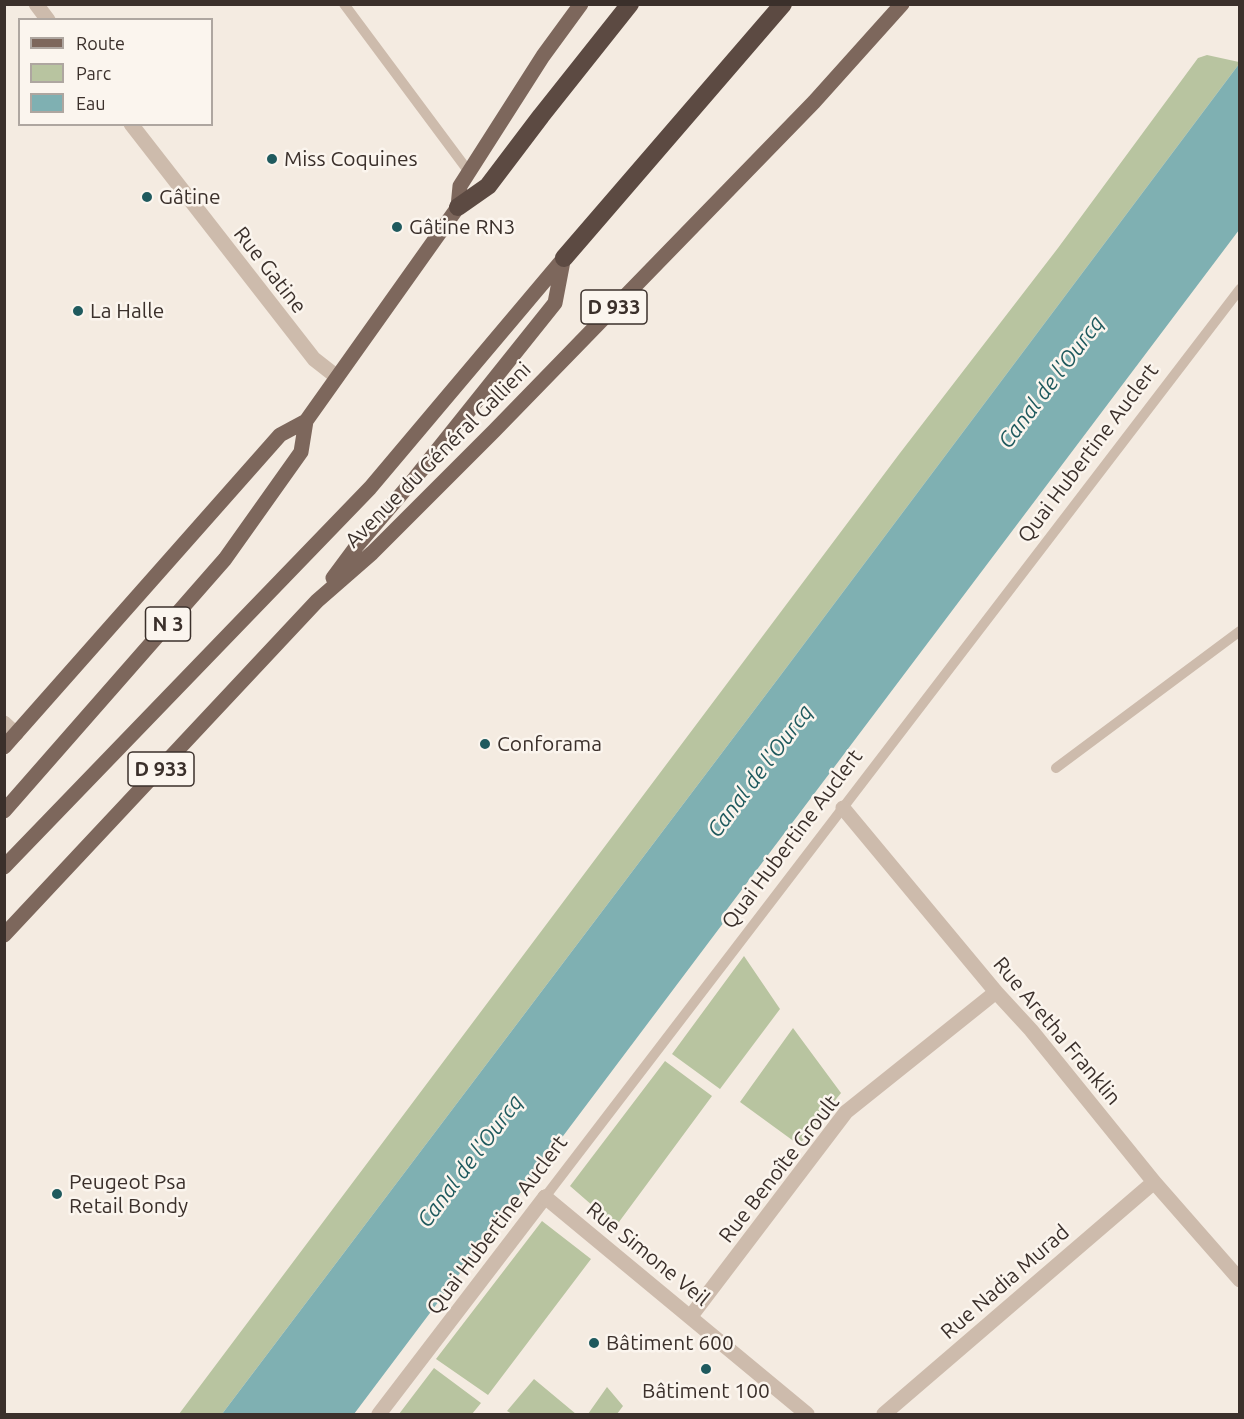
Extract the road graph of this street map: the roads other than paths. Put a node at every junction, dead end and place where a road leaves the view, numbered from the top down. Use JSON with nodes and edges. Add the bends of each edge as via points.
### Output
{"nodes":[{"id":1,"x":36,"y":4,"type":"edge"},
{"id":2,"x":344,"y":4,"type":"edge"},
{"id":3,"x":581,"y":4,"type":"edge"},
{"id":4,"x":630,"y":4,"type":"edge"},
{"id":5,"x":783,"y":4,"type":"edge"},
{"id":6,"x":902,"y":4,"type":"edge"},
{"id":7,"x":46,"y":18,"type":"edge"},
{"id":8,"x":133,"y":126,"type":"edge"},
{"id":9,"x":469,"y":172,"type":"junction"},
{"id":10,"x":458,"y":207,"type":"junction"},
{"id":11,"x":564,"y":258,"type":"junction"},
{"id":12,"x":1239,"y":289,"type":"edge"},
{"id":13,"x":337,"y":377,"type":"junction"},
{"id":14,"x":306,"y":421,"type":"junction"},
{"id":15,"x":317,"y":601,"type":"junction"},
{"id":16,"x":1239,"y":632,"type":"edge"},
{"id":17,"x":4,"y":723,"type":"edge"},
{"id":18,"x":16,"y":734,"type":"junction"},
{"id":19,"x":4,"y":747,"type":"edge"},
{"id":20,"x":1056,"y":768,"type":"dead end"},
{"id":21,"x":843,"y":808,"type":"junction"},
{"id":22,"x":4,"y":811,"type":"edge"},
{"id":23,"x":4,"y":867,"type":"edge"},
{"id":24,"x":4,"y":935,"type":"edge"},
{"id":25,"x":996,"y":992,"type":"junction"},
{"id":26,"x":1154,"y":1182,"type":"junction"},
{"id":27,"x":545,"y":1197,"type":"junction"},
{"id":28,"x":1239,"y":1280,"type":"edge"},
{"id":29,"x":691,"y":1317,"type":"junction"},
{"id":30,"x":379,"y":1414,"type":"edge"},
{"id":31,"x":807,"y":1414,"type":"edge"},
{"id":32,"x":884,"y":1414,"type":"edge"}],
"edges":[{"from":1,"to":7,"type":"street"},
{"from":2,"to":9,"type":"lane"},
{"from":3,"to":9,"type":"main road"},
{"from":4,"to":10,"type":"highway","via":[[488,186]]},
{"from":5,"to":11,"type":"highway"},
{"from":6,"to":15,"type":"main road","name":"Avenue du Général Gallieni","number":"D 933","via":[[814,102],[502,423],[372,553]]},
{"from":8,"to":13,"type":"street","name":"Rue Gatine","via":[[314,360]]},
{"from":9,"to":10,"type":"main road","via":[[460,186]]},
{"from":10,"to":13,"type":"main road"},
{"from":11,"to":15,"type":"main road","via":[[555,303]]},
{"from":11,"to":23,"type":"main road","via":[[370,488]]},
{"from":12,"to":21,"type":"lane","name":"Quai Hubertine Auclert"},
{"from":13,"to":14,"type":"main road"},
{"from":14,"to":18,"type":"main road","via":[[280,435]]},
{"from":14,"to":22,"type":"main road","number":"N 3","via":[[301,452],[225,559]]},
{"from":15,"to":24,"type":"main road","name":"Avenue du Général Gallieni","number":"D 933"},
{"from":16,"to":20,"type":"lane"},
{"from":17,"to":18,"type":"street"},
{"from":18,"to":19,"type":"main road"},
{"from":21,"to":25,"type":"street","name":"Rue Aretha Franklin"},
{"from":21,"to":27,"type":"lane","name":"Quai Hubertine Auclert"},
{"from":25,"to":26,"type":"street","name":"Rue Aretha Franklin"},
{"from":25,"to":29,"type":"street","name":"Rue Benoîte Groult","via":[[846,1112]]},
{"from":26,"to":28,"type":"street","name":"Rue Aretha Franklin"},
{"from":26,"to":32,"type":"street","name":"Rue Nadia Murad"},
{"from":27,"to":29,"type":"street","name":"Rue Simone Veil"},
{"from":27,"to":30,"type":"street","name":"Quai Hubertine Auclert"},
{"from":29,"to":31,"type":"street","name":"Rue Simone Veil"}]}
